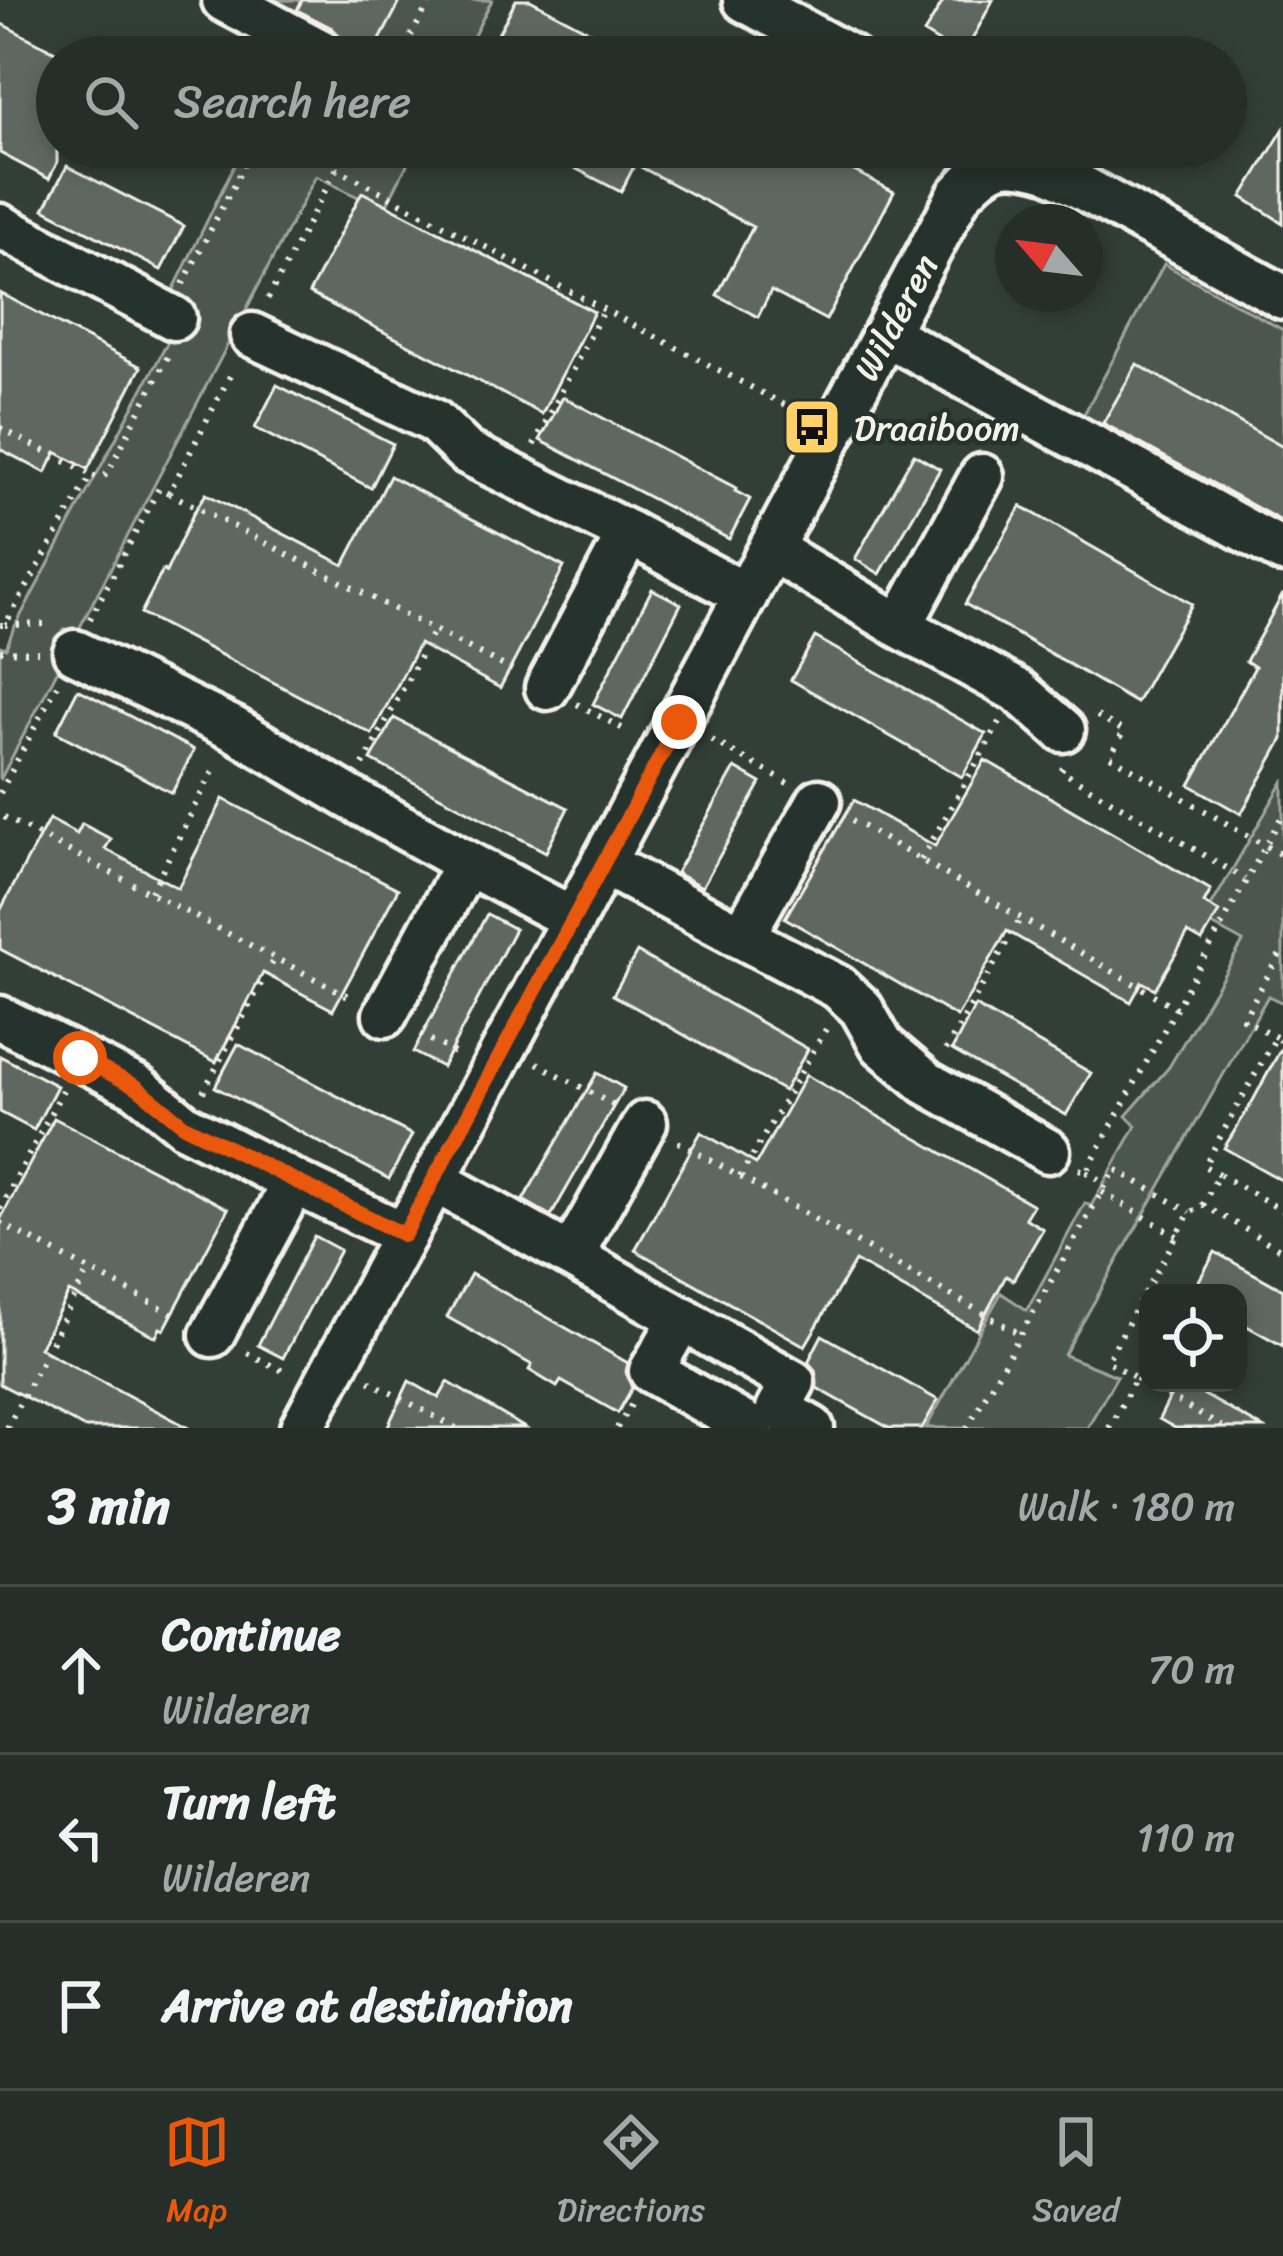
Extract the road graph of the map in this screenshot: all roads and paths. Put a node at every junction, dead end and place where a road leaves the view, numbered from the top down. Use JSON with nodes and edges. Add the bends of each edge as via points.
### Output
{"nodes":[{"id":1,"x":224,"y":0,"type":"edge"},
{"id":2,"x":431,"y":0,"type":"edge"},
{"id":3,"x":746,"y":0,"type":"edge"},
{"id":4,"x":292,"y":36,"type":"edge"},
{"id":5,"x":411,"y":36,"type":"edge"},
{"id":6,"x":812,"y":36,"type":"edge"},
{"id":7,"x":242,"y":168,"type":"edge"},
{"id":8,"x":336,"y":168,"type":"joint"},
{"id":9,"x":983,"y":168,"type":"edge"},
{"id":10,"x":1045,"y":168,"type":"edge"},
{"id":11,"x":0,"y":226,"type":"edge"},
{"id":12,"x":1283,"y":297,"type":"edge"},
{"id":13,"x":604,"y":309,"type":"junction"},
{"id":14,"x":174,"y":318,"type":"junction"},
{"id":15,"x":886,"y":334,"type":"junction"},
{"id":16,"x":252,"y":335,"type":"junction"},
{"id":17,"x":0,"y":428,"type":"edge"},
{"id":18,"x":834,"y":431,"type":"junction"},
{"id":19,"x":91,"y":475,"type":"junction"},
{"id":20,"x":982,"y":476,"type":"dead end"},
{"id":21,"x":518,"y":478,"type":"junction"},
{"id":22,"x":169,"y":494,"type":"junction"},
{"id":23,"x":629,"y":533,"type":"junction"},
{"id":24,"x":771,"y":549,"type":"junction"},
{"id":25,"x":1283,"y":551,"type":"edge"},
{"id":26,"x":746,"y":595,"type":"junction"},
{"id":27,"x":0,"y":626,"type":"edge"},
{"id":28,"x":900,"y":626,"type":"junction"},
{"id":29,"x":434,"y":630,"type":"junction"},
{"id":30,"x":75,"y":652,"type":"junction"},
{"id":31,"x":547,"y":688,"type":"junction"},
{"id":32,"x":1018,"y":691,"type":"junction"},
{"id":33,"x":1072,"y":735,"type":"junction"},
{"id":34,"x":671,"y":736,"type":"junction"},
{"id":35,"x":0,"y":793,"type":"edge"},
{"id":36,"x":347,"y":796,"type":"junction"},
{"id":37,"x":819,"y":801,"type":"junction"},
{"id":38,"x":1283,"y":814,"type":"edge"},
{"id":39,"x":1,"y":819,"type":"edge"},
{"id":40,"x":1265,"y":846,"type":"junction"},
{"id":41,"x":1283,"y":856,"type":"edge"},
{"id":42,"x":921,"y":860,"type":"junction"},
{"id":43,"x":467,"y":863,"type":"junction"},
{"id":44,"x":603,"y":863,"type":"junction"},
{"id":45,"x":1245,"y":879,"type":"junction"},
{"id":46,"x":1021,"y":917,"type":"junction"},
{"id":47,"x":573,"y":919,"type":"junction"},
{"id":48,"x":742,"y":937,"type":"junction"},
{"id":49,"x":1283,"y":949,"type":"edge"},
{"id":50,"x":275,"y":958,"type":"junction"},
{"id":51,"x":846,"y":995,"type":"junction"},
{"id":52,"x":1176,"y":1008,"type":"junction"},
{"id":53,"x":385,"y":1015,"type":"junction"},
{"id":54,"x":0,"y":1018,"type":"edge"},
{"id":55,"x":1280,"y":1040,"type":"edge"},
{"id":56,"x":80,"y":1058,"type":"junction"},
{"id":57,"x":498,"y":1059,"type":"junction"},
{"id":58,"x":927,"y":1083,"type":"junction"},
{"id":59,"x":645,"y":1123,"type":"junction"},
{"id":60,"x":185,"y":1126,"type":"junction"},
{"id":61,"x":1048,"y":1151,"type":"joint"},
{"id":62,"x":1086,"y":1172,"type":"junction"},
{"id":63,"x":1219,"y":1174,"type":"junction"},
{"id":64,"x":740,"y":1177,"type":"junction"},
{"id":65,"x":434,"y":1180,"type":"junction"},
{"id":66,"x":294,"y":1182,"type":"junction"},
{"id":67,"x":1104,"y":1188,"type":"junction"},
{"id":68,"x":1202,"y":1205,"type":"junction"},
{"id":69,"x":0,"y":1209,"type":"edge"},
{"id":70,"x":1283,"y":1210,"type":"edge"},
{"id":71,"x":1190,"y":1211,"type":"junction"},
{"id":72,"x":0,"y":1222,"type":"edge"},
{"id":73,"x":404,"y":1235,"type":"junction"},
{"id":74,"x":1177,"y":1236,"type":"junction"},
{"id":75,"x":1283,"y":1251,"type":"edge"},
{"id":76,"x":572,"y":1256,"type":"junction"},
{"id":77,"x":89,"y":1269,"type":"junction"},
{"id":78,"x":682,"y":1318,"type":"junction"},
{"id":79,"x":1021,"y":1334,"type":"junction"},
{"id":80,"x":212,"y":1335,"type":"junction"},
{"id":81,"x":1136,"y":1378,"type":"junction"},
{"id":82,"x":320,"y":1394,"type":"edge"},
{"id":83,"x":7,"y":1428,"type":"edge"},
{"id":84,"x":455,"y":1428,"type":"edge"},
{"id":85,"x":751,"y":1428,"type":"edge"},
{"id":86,"x":812,"y":1428,"type":"edge"},
{"id":87,"x":967,"y":1428,"type":"edge"},
{"id":88,"x":1109,"y":1428,"type":"edge"},
{"id":89,"x":1224,"y":1428,"type":"edge"}],
"edges":[{"from":1,"to":4,"type":"street"},
{"from":2,"to":5,"type":"path"},
{"from":3,"to":6,"type":"street"},
{"from":7,"to":14,"type":"path","via":[[178,294]]},
{"from":8,"to":13,"type":"path"},
{"from":8,"to":16,"type":"path"},
{"from":9,"to":15,"type":"street","name":"Wilderen","via":[[959,195]]},
{"from":10,"to":12,"type":"street"},
{"from":11,"to":14,"type":"street"},
{"from":13,"to":18,"type":"path"},
{"from":13,"to":21,"type":"path"},
{"from":14,"to":19,"type":"path","via":[[176,340],[106,473]]},
{"from":15,"to":18,"type":"street","name":"Wilderen"},
{"from":15,"to":25,"type":"street"},
{"from":16,"to":21,"type":"street","via":[[434,421],[466,452]]},
{"from":16,"to":22,"type":"path"},
{"from":17,"to":19,"type":"path"},
{"from":18,"to":24,"type":"street","name":"Wilderen"},
{"from":19,"to":27,"type":"path"},
{"from":20,"to":28,"type":"street"},
{"from":21,"to":23,"type":"street"},
{"from":22,"to":29,"type":"path"},
{"from":22,"to":30,"type":"path","via":[[160,488]]},
{"from":23,"to":26,"type":"street"},
{"from":23,"to":31,"type":"street"},
{"from":24,"to":26,"type":"street","name":"Wilderen"},
{"from":24,"to":28,"type":"street"},
{"from":26,"to":34,"type":"street","name":"Wilderen"},
{"from":28,"to":32,"type":"street"},
{"from":29,"to":31,"type":"path"},
{"from":29,"to":36,"type":"path"},
{"from":30,"to":35,"type":"path"},
{"from":30,"to":36,"type":"street","via":[[234,729]]},
{"from":31,"to":34,"type":"path"},
{"from":32,"to":33,"type":"street"},
{"from":32,"to":42,"type":"path"},
{"from":33,"to":40,"type":"path","via":[[1095,714],[1124,731],[1110,756]]},
{"from":33,"to":45,"type":"path","via":[[1061,772]]},
{"from":34,"to":37,"type":"path"},
{"from":34,"to":44,"type":"street","name":"Wilderen"},
{"from":36,"to":43,"type":"street"},
{"from":37,"to":42,"type":"path"},
{"from":37,"to":48,"type":"street"},
{"from":38,"to":40,"type":"path"},
{"from":39,"to":50,"type":"path"},
{"from":40,"to":41,"type":"path"},
{"from":40,"to":45,"type":"path"},
{"from":42,"to":46,"type":"path"},
{"from":43,"to":47,"type":"street"},
{"from":43,"to":53,"type":"street"},
{"from":44,"to":47,"type":"street","name":"Wilderen"},
{"from":44,"to":48,"type":"street"},
{"from":45,"to":52,"type":"path"},
{"from":46,"to":52,"type":"path"},
{"from":46,"to":58,"type":"path"},
{"from":47,"to":57,"type":"street","name":"Wilderen"},
{"from":48,"to":51,"type":"street"},
{"from":49,"to":55,"type":"path","via":[[1244,1019]]},
{"from":50,"to":53,"type":"path"},
{"from":50,"to":60,"type":"path"},
{"from":51,"to":58,"type":"street","via":[[882,1045]]},
{"from":51,"to":64,"type":"path"},
{"from":52,"to":62,"type":"path"},
{"from":53,"to":57,"type":"path"},
{"from":54,"to":56,"type":"street"},
{"from":55,"to":63,"type":"path","via":[[1204,1166]]},
{"from":56,"to":60,"type":"street","via":[[137,1087]]},
{"from":56,"to":69,"type":"path"},
{"from":57,"to":59,"type":"path"},
{"from":57,"to":65,"type":"street","name":"Wilderen"},
{"from":58,"to":61,"type":"street"},
{"from":59,"to":64,"type":"path"},
{"from":59,"to":76,"type":"street"},
{"from":60,"to":66,"type":"street"},
{"from":61,"to":62,"type":"path"},
{"from":62,"to":67,"type":"path"},
{"from":63,"to":68,"type":"path"},
{"from":63,"to":70,"type":"path"},
{"from":64,"to":79,"type":"path"},
{"from":65,"to":73,"type":"street","name":"Wilderen"},
{"from":65,"to":76,"type":"street"},
{"from":66,"to":73,"type":"street"},
{"from":66,"to":80,"type":"street"},
{"from":67,"to":71,"type":"path","via":[[1115,1169]]},
{"from":67,"to":74,"type":"path"},
{"from":67,"to":79,"type":"path"},
{"from":68,"to":71,"type":"path"},
{"from":68,"to":75,"type":"path"},
{"from":71,"to":74,"type":"path"},
{"from":72,"to":77,"type":"path"},
{"from":73,"to":82,"type":"street","name":"Wilderen"},
{"from":74,"to":81,"type":"path","via":[[1106,1361]]},
{"from":76,"to":78,"type":"street"},
{"from":77,"to":80,"type":"path"},
{"from":77,"to":83,"type":"path"},
{"from":78,"to":85,"type":"street","via":[[651,1371]]},
{"from":78,"to":86,"type":"street","via":[[793,1382],[778,1408]]},
{"from":79,"to":87,"type":"path"},
{"from":80,"to":82,"type":"path"},
{"from":81,"to":88,"type":"path"},
{"from":81,"to":89,"type":"path"},
{"from":82,"to":84,"type":"path"}]}
